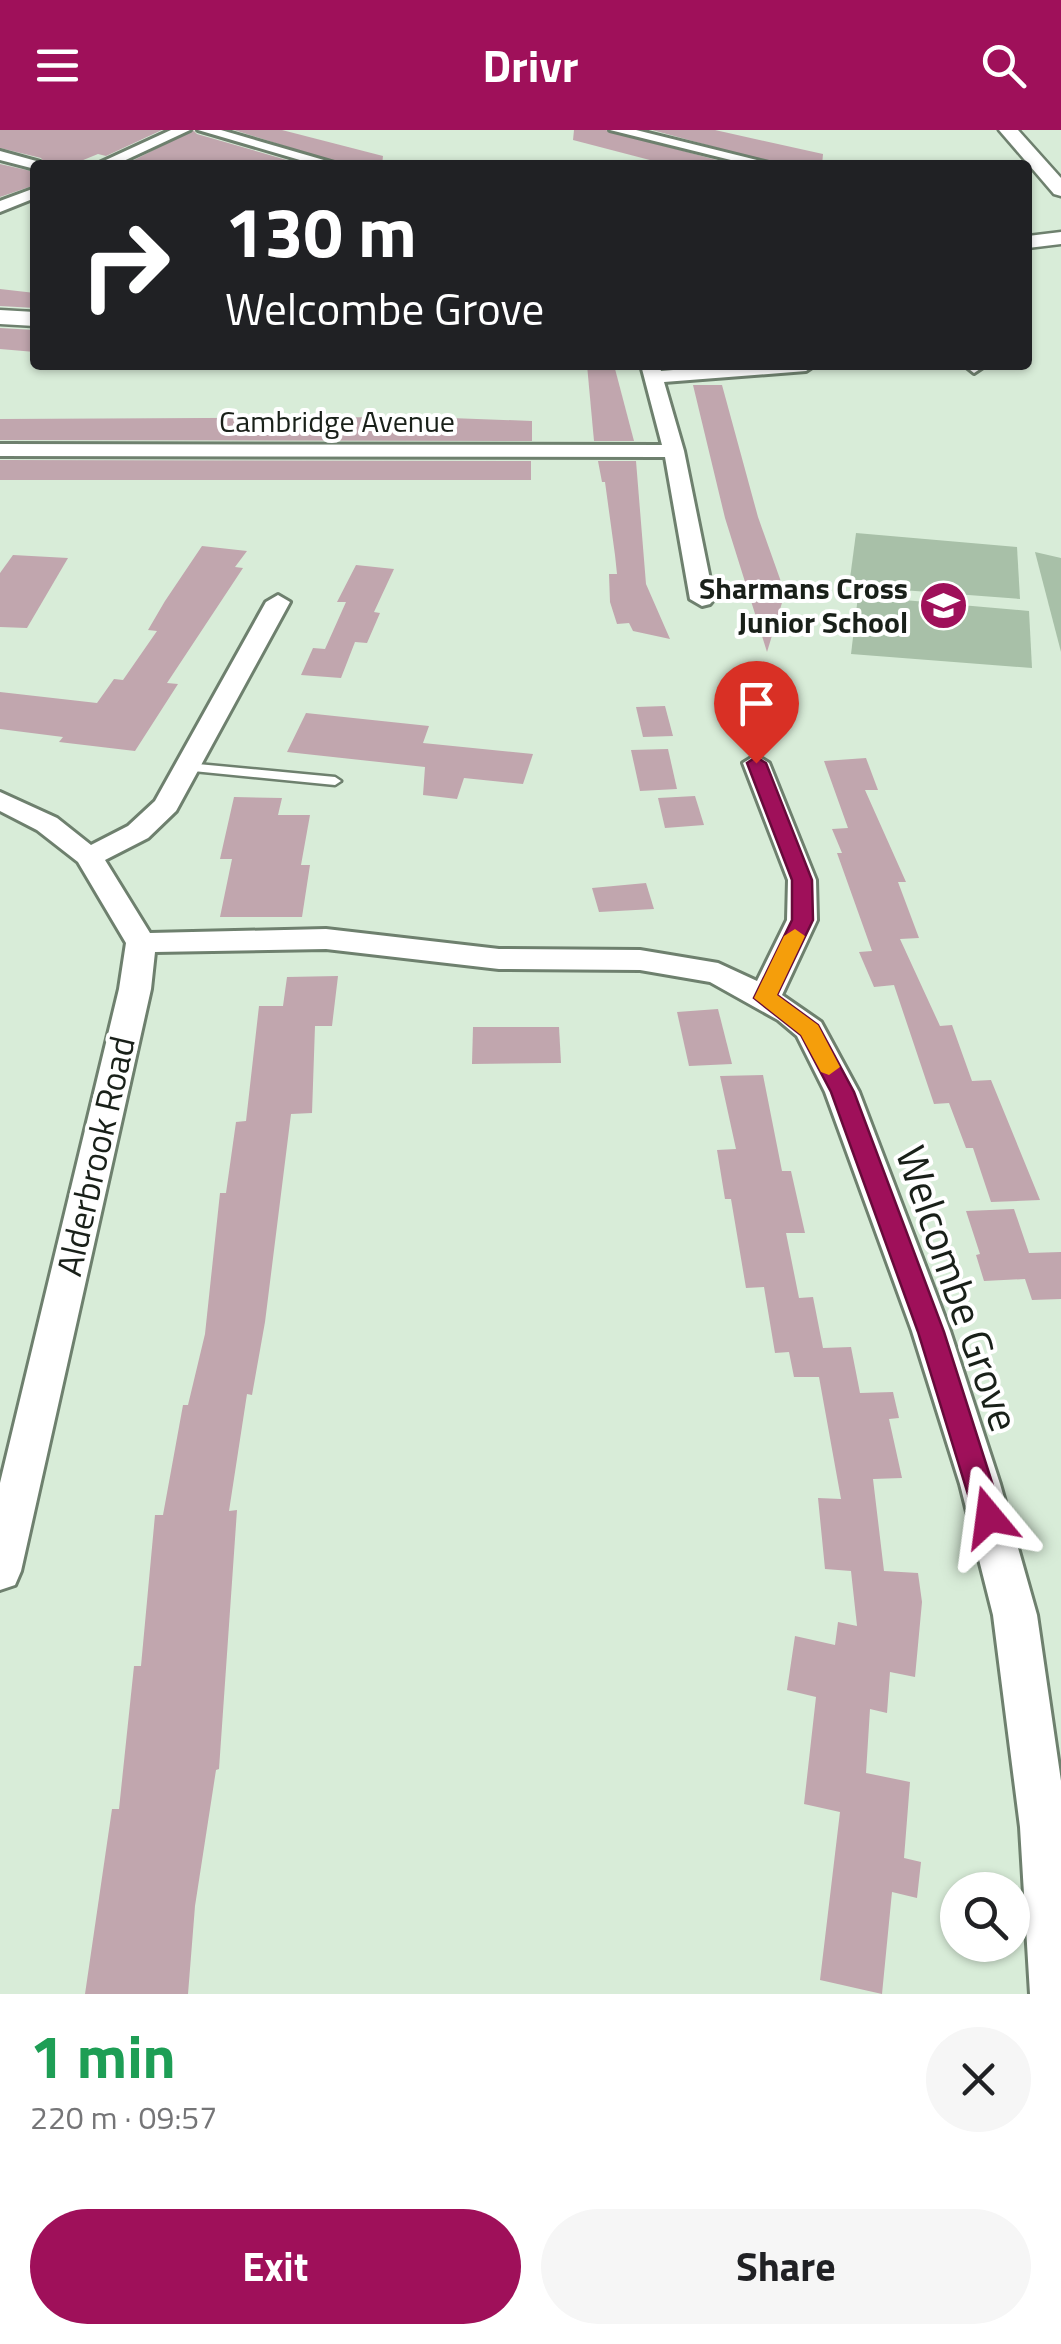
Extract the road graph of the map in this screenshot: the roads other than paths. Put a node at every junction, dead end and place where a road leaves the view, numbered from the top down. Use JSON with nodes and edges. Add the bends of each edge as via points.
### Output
{"nodes":[{"id":1,"x":183,"y":130,"type":"edge"},
{"id":2,"x":205,"y":130,"type":"edge"},
{"id":3,"x":616,"y":130,"type":"edge"},
{"id":4,"x":1008,"y":130,"type":"edge"},
{"id":5,"x":0,"y":155,"type":"edge"},
{"id":6,"x":114,"y":160,"type":"edge"},
{"id":7,"x":316,"y":160,"type":"edge"},
{"id":8,"x":748,"y":160,"type":"edge"},
{"id":9,"x":30,"y":164,"type":"edge"},
{"id":10,"x":1061,"y":190,"type":"edge"},
{"id":11,"x":30,"y":197,"type":"edge"},
{"id":12,"x":0,"y":207,"type":"edge"},
{"id":13,"x":1061,"y":238,"type":"edge"},
{"id":14,"x":1032,"y":242,"type":"edge"},
{"id":15,"x":0,"y":317,"type":"edge"},
{"id":16,"x":30,"y":319,"type":"edge"},
{"id":17,"x":678,"y":370,"type":"edge"},
{"id":18,"x":652,"y":371,"type":"edge"},
{"id":19,"x":0,"y":450,"type":"edge"},
{"id":20,"x":674,"y":451,"type":"junction"},
{"id":21,"x":702,"y":599,"type":"dead end"},
{"id":22,"x":278,"y":602,"type":"dead end"},
{"id":23,"x":756,"y":763,"type":"dead end"},
{"id":24,"x":187,"y":766,"type":"junction"},
{"id":25,"x":336,"y":781,"type":"dead end"},
{"id":26,"x":0,"y":800,"type":"edge"},
{"id":27,"x":89,"y":857,"type":"junction"},
{"id":28,"x":141,"y":943,"type":"junction"},
{"id":29,"x":765,"y":998,"type":"junction"},
{"id":30,"x":0,"y":1570,"type":"edge"},
{"id":31,"x":1055,"y":1994,"type":"edge"}],
"edges":[{"from":1,"to":6,"type":"street"},
{"from":2,"to":7,"type":"street"},
{"from":3,"to":8,"type":"street"},
{"from":4,"to":10,"type":"street"},
{"from":5,"to":9,"type":"street"},
{"from":11,"to":12,"type":"street"},
{"from":13,"to":14,"type":"street"},
{"from":15,"to":16,"type":"street"},
{"from":17,"to":18,"type":"street"},
{"from":18,"to":20,"type":"street"},
{"from":19,"to":20,"type":"street","name":"Cambridge Avenue"},
{"from":20,"to":21,"type":"street"},
{"from":22,"to":24,"type":"street"},
{"from":23,"to":29,"type":"street","via":[[802,880],[802,920]]},
{"from":24,"to":25,"type":"lane"},
{"from":24,"to":27,"type":"street","via":[[166,804],[138,832]]},
{"from":26,"to":27,"type":"street","via":[[47,824]]},
{"from":27,"to":28,"type":"street"},
{"from":28,"to":29,"type":"street","name":"Welcombe Grove","via":[[326,939],[499,958],[640,960],[718,973]]},
{"from":28,"to":30,"type":"street","name":"Alderbrook Road"},
{"from":29,"to":31,"type":"street","name":"Welcombe Grove","via":[[810,1030],[842,1092],[980,1484],[1016,1615],[1044,1827]]}]}
